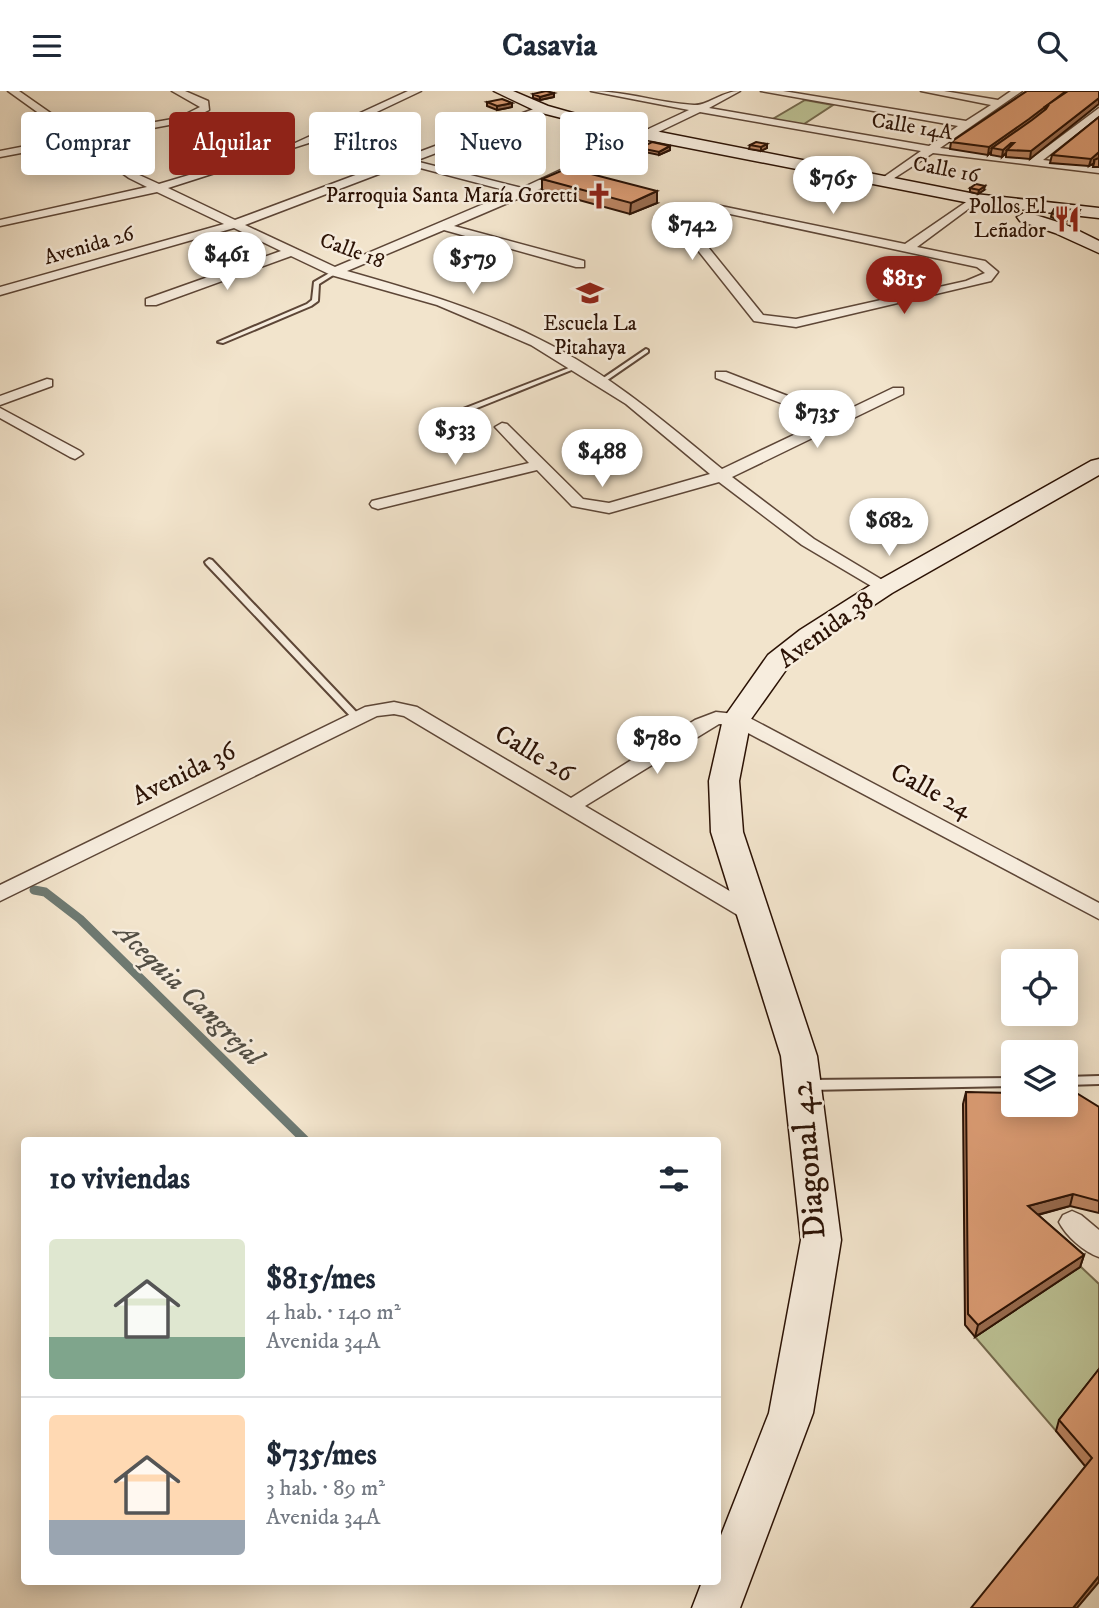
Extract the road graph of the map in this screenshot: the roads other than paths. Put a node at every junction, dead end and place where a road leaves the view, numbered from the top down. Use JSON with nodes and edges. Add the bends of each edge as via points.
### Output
{"nodes":[{"id":1,"x":13,"y":91,"type":"edge"},
{"id":2,"x":177,"y":91,"type":"edge"},
{"id":3,"x":390,"y":91,"type":"edge"},
{"id":4,"x":501,"y":91,"type":"edge"},
{"id":5,"x":596,"y":91,"type":"edge"},
{"id":6,"x":735,"y":91,"type":"edge"},
{"id":7,"x":750,"y":91,"type":"edge"},
{"id":8,"x":766,"y":91,"type":"edge"},
{"id":9,"x":926,"y":91,"type":"edge"},
{"id":10,"x":1017,"y":91,"type":"edge"},
{"id":11,"x":411,"y":93,"type":"edge"},
{"id":12,"x":999,"y":103,"type":"junction"},
{"id":13,"x":543,"y":109,"type":"junction"},
{"id":14,"x":699,"y":110,"type":"junction"},
{"id":15,"x":1099,"y":110,"type":"edge"},
{"id":16,"x":42,"y":112,"type":"edge"},
{"id":17,"x":370,"y":112,"type":"edge"},
{"id":18,"x":711,"y":112,"type":"junction"},
{"id":19,"x":155,"y":125,"type":"edge"},
{"id":20,"x":969,"y":125,"type":"junction"},
{"id":21,"x":655,"y":136,"type":"junction"},
{"id":22,"x":309,"y":140,"type":"edge"},
{"id":23,"x":21,"y":148,"type":"edge"},
{"id":24,"x":931,"y":151,"type":"junction"},
{"id":25,"x":1,"y":152,"type":"edge"},
{"id":26,"x":421,"y":155,"type":"edge"},
{"id":27,"x":1032,"y":163,"type":"junction"},
{"id":28,"x":421,"y":165,"type":"edge"},
{"id":29,"x":1099,"y":170,"type":"edge"},
{"id":30,"x":132,"y":175,"type":"edge"},
{"id":31,"x":367,"y":175,"type":"edge"},
{"id":32,"x":885,"y":181,"type":"junction"},
{"id":33,"x":158,"y":188,"type":"junction"},
{"id":34,"x":525,"y":192,"type":"junction"},
{"id":35,"x":975,"y":199,"type":"junction"},
{"id":36,"x":1099,"y":213,"type":"edge"},
{"id":37,"x":0,"y":223,"type":"edge"},
{"id":38,"x":236,"y":224,"type":"junction"},
{"id":39,"x":443,"y":226,"type":"junction"},
{"id":40,"x":900,"y":237,"type":"dead end"},
{"id":41,"x":889,"y":245,"type":"junction"},
{"id":42,"x":1099,"y":248,"type":"edge"},
{"id":43,"x":906,"y":249,"type":"junction"},
{"id":44,"x":293,"y":251,"type":"junction"},
{"id":45,"x":580,"y":264,"type":"dead end"},
{"id":46,"x":335,"y":272,"type":"junction"},
{"id":47,"x":0,"y":291,"type":"edge"},
{"id":48,"x":151,"y":302,"type":"dead end"},
{"id":49,"x":221,"y":342,"type":"dead end"},
{"id":50,"x":646,"y":351,"type":"dead end"},
{"id":51,"x":576,"y":367,"type":"junction"},
{"id":52,"x":721,"y":375,"type":"dead end"},
{"id":53,"x":601,"y":382,"type":"junction"},
{"id":54,"x":47,"y":383,"type":"dead end"},
{"id":55,"x":898,"y":391,"type":"dead end"},
{"id":56,"x":0,"y":401,"type":"edge"},
{"id":57,"x":0,"y":412,"type":"edge"},
{"id":58,"x":454,"y":414,"type":"dead end"},
{"id":59,"x":837,"y":420,"type":"junction"},
{"id":60,"x":502,"y":428,"type":"dead end"},
{"id":61,"x":75,"y":454,"type":"dead end"},
{"id":62,"x":540,"y":465,"type":"junction"},
{"id":63,"x":1099,"y":466,"type":"edge"},
{"id":64,"x":721,"y":476,"type":"junction"},
{"id":65,"x":378,"y":504,"type":"dead end"},
{"id":66,"x":209,"y":562,"type":"dead end"},
{"id":67,"x":883,"y":588,"type":"junction"},
{"id":68,"x":394,"y":708,"type":"joint"},
{"id":69,"x":357,"y":718,"type":"junction"},
{"id":70,"x":737,"y":719,"type":"junction"},
{"id":71,"x":570,"y":807,"type":"junction"},
{"id":72,"x":0,"y":894,"type":"edge"},
{"id":73,"x":1099,"y":912,"type":"edge"},
{"id":74,"x":754,"y":915,"type":"junction"},
{"id":75,"x":1099,"y":1080,"type":"edge"},
{"id":76,"x":1078,"y":1081,"type":"edge"},
{"id":77,"x":1001,"y":1082,"type":"edge"},
{"id":78,"x":802,"y":1085,"type":"junction"},
{"id":79,"x":1072,"y":1222,"type":"dead end"},
{"id":80,"x":1099,"y":1246,"type":"edge"},
{"id":81,"x":723,"y":1605,"type":"edge"}],
"edges":[{"from":1,"to":16,"type":"street","name":"Calle 18"},
{"from":2,"to":19,"type":"street","via":[[205,103],[205,108],[181,120]]},
{"from":3,"to":11,"type":"street"},
{"from":4,"to":13,"type":"street","name":"Calle 16"},
{"from":5,"to":14,"type":"street","name":"Calle 14A"},
{"from":6,"to":14,"type":"street"},
{"from":7,"to":18,"type":"street"},
{"from":8,"to":20,"type":"street"},
{"from":9,"to":12,"type":"street"},
{"from":10,"to":12,"type":"street"},
{"from":11,"to":17,"type":"street"},
{"from":12,"to":20,"type":"street"},
{"from":13,"to":21,"type":"street","name":"Calle 16"},
{"from":13,"to":26,"type":"street","name":"Avenida 26"},
{"from":14,"to":18,"type":"street","name":"Calle 14A"},
{"from":14,"to":21,"type":"street"},
{"from":15,"to":27,"type":"street"},
{"from":18,"to":21,"type":"street"},
{"from":18,"to":24,"type":"street","name":"Calle 14A"},
{"from":20,"to":24,"type":"street"},
{"from":21,"to":32,"type":"street","name":"Calle 16"},
{"from":21,"to":34,"type":"street"},
{"from":22,"to":33,"type":"street"},
{"from":23,"to":25,"type":"street"},
{"from":24,"to":27,"type":"street","name":"Calle 14A"},
{"from":24,"to":32,"type":"street"},
{"from":27,"to":29,"type":"street","name":"Calle 14A"},
{"from":28,"to":34,"type":"street"},
{"from":30,"to":33,"type":"street","name":"Calle 18"},
{"from":31,"to":38,"type":"street","name":"Avenida 26"},
{"from":32,"to":35,"type":"street","name":"Calle 16","via":[[950,200]]},
{"from":33,"to":37,"type":"street"},
{"from":33,"to":38,"type":"street","name":"Calle 18"},
{"from":34,"to":39,"type":"street"},
{"from":35,"to":36,"type":"street","name":"Calle 16"},
{"from":35,"to":42,"type":"street","via":[[1061,229]]},
{"from":35,"to":43,"type":"street"},
{"from":38,"to":44,"type":"street","name":"Calle 18"},
{"from":38,"to":47,"type":"street","name":"Avenida 26"},
{"from":39,"to":45,"type":"street"},
{"from":39,"to":46,"type":"street"},
{"from":40,"to":41,"type":"street"},
{"from":41,"to":43,"type":"street"},
{"from":41,"to":43,"type":"street","via":[[716,208],[678,212],[681,222],[759,318],[796,323],[991,275],[981,264]]},
{"from":44,"to":46,"type":"street","name":"Calle 18"},
{"from":44,"to":48,"type":"street"},
{"from":46,"to":49,"type":"lane","via":[[316,283],[315,301],[309,305]]},
{"from":46,"to":51,"type":"street","name":"Calle 18","via":[[442,302],[536,342]]},
{"from":50,"to":53,"type":"lane"},
{"from":51,"to":53,"type":"street","name":"Calle 18"},
{"from":51,"to":58,"type":"lane"},
{"from":52,"to":59,"type":"street"},
{"from":53,"to":64,"type":"street","name":"Calle 18","via":[[631,401]]},
{"from":54,"to":56,"type":"street"},
{"from":55,"to":59,"type":"street"},
{"from":57,"to":61,"type":"street"},
{"from":59,"to":64,"type":"street"},
{"from":60,"to":62,"type":"street"},
{"from":62,"to":64,"type":"street","via":[[578,503],[592,507],[609,507]]},
{"from":62,"to":65,"type":"street"},
{"from":63,"to":67,"type":"street","name":"Avenida 38"},
{"from":64,"to":67,"type":"street","name":"Calle 18","via":[[808,542]]},
{"from":66,"to":69,"type":"lane"},
{"from":67,"to":70,"type":"street","name":"Avenida 38","via":[[778,661]]},
{"from":68,"to":69,"type":"street","name":"Avenida 36"},
{"from":68,"to":71,"type":"street","name":"Calle 26","via":[[410,711]]},
{"from":69,"to":72,"type":"street","name":"Avenida 36"},
{"from":70,"to":71,"type":"street","via":[[716,718],[702,724]]},
{"from":70,"to":73,"type":"street","name":"Calle 24"},
{"from":70,"to":74,"type":"street","name":"Diagonal 42","via":[[724,781],[727,832]]},
{"from":71,"to":74,"type":"street","name":"Calle 26"},
{"from":74,"to":78,"type":"street","name":"Diagonal 42","via":[[799,1056]]},
{"from":75,"to":76,"type":"lane"},
{"from":77,"to":78,"type":"lane"},
{"from":78,"to":81,"type":"street","name":"Diagonal 42","via":[[821,1240],[791,1413]]},
{"from":79,"to":80,"type":"street"}]}
